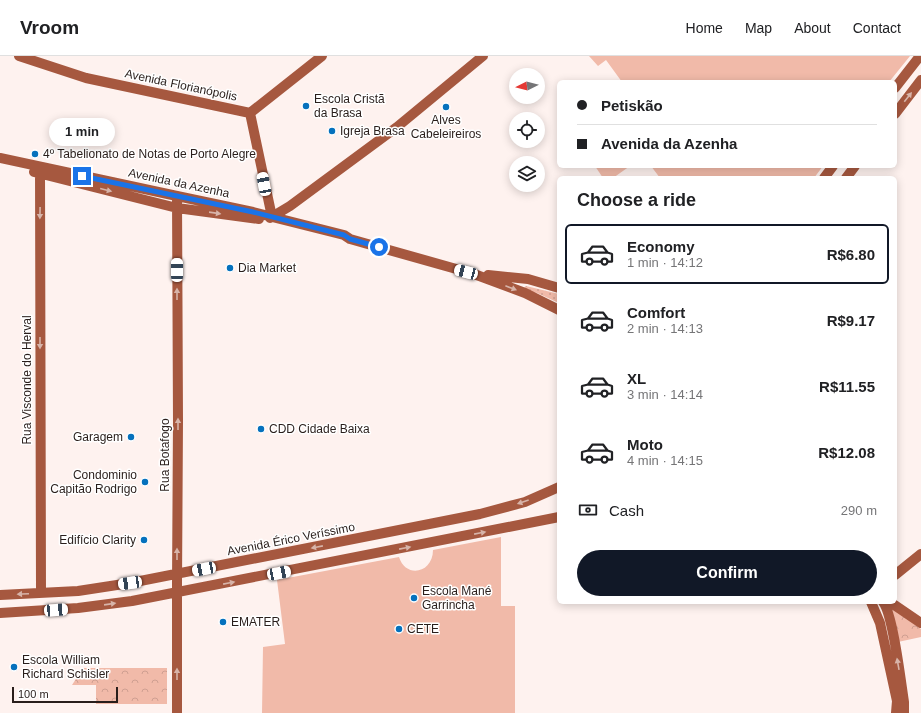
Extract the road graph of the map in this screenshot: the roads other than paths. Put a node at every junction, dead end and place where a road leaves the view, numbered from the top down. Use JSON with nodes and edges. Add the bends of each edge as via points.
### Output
{"nodes":[{"id":1,"x":19,"y":56,"type":"edge"},
{"id":2,"x":322,"y":56,"type":"edge"},
{"id":3,"x":483,"y":56,"type":"edge"},
{"id":4,"x":920,"y":56,"type":"edge"},
{"id":5,"x":921,"y":80,"type":"edge"},
{"id":6,"x":897,"y":85,"type":"edge"},
{"id":7,"x":897,"y":111,"type":"edge"},
{"id":8,"x":250,"y":113,"type":"junction"},
{"id":9,"x":0,"y":158,"type":"edge"},
{"id":10,"x":0,"y":165,"type":"edge"},
{"id":11,"x":40,"y":170,"type":"junction"},
{"id":12,"x":177,"y":196,"type":"junction"},
{"id":13,"x":177,"y":208,"type":"junction"},
{"id":14,"x":267,"y":218,"type":"junction"},
{"id":15,"x":474,"y":274,"type":"junction"},
{"id":16,"x":557,"y":287,"type":"edge"},
{"id":17,"x":557,"y":309,"type":"edge"},
{"id":18,"x":557,"y":488,"type":"edge"},
{"id":19,"x":557,"y":517,"type":"edge"},
{"id":20,"x":921,"y":554,"type":"edge"},
{"id":21,"x":897,"y":573,"type":"edge"},
{"id":22,"x":177,"y":575,"type":"junction"},
{"id":23,"x":41,"y":593,"type":"junction"},
{"id":24,"x":177,"y":593,"type":"junction"},
{"id":25,"x":0,"y":595,"type":"edge"},
{"id":26,"x":871,"y":604,"type":"edge"},
{"id":27,"x":885,"y":604,"type":"edge"},
{"id":28,"x":893,"y":604,"type":"edge"},
{"id":29,"x":0,"y":613,"type":"edge"},
{"id":30,"x":921,"y":623,"type":"edge"},
{"id":31,"x":177,"y":713,"type":"edge"},
{"id":32,"x":896,"y":713,"type":"edge"},
{"id":33,"x":904,"y":713,"type":"edge"}],
"edges":[{"from":1,"to":8,"type":"main road","name":"Avenida Florianópolis","via":[[86,78]]},
{"from":2,"to":8,"type":"main road","name":"Avenida Florianópolis"},
{"from":3,"to":14,"type":"main road","via":[[397,127],[290,206]]},
{"from":4,"to":6,"type":"main road"},
{"from":7,"to":5,"type":"main road","one_way":true},
{"from":8,"to":14,"type":"main road"},
{"from":9,"to":11,"type":"main road","name":"Avenida da Azenha"},
{"from":10,"to":11,"type":"main road","name":"Avenida da Azenha"},
{"from":11,"to":12,"type":"main road","name":"Avenida da Azenha"},
{"from":11,"to":13,"type":"main road","name":"Avenida da Azenha","one_way":true},
{"from":11,"to":23,"type":"main road","name":"Rua Visconde do Herval","one_way":true},
{"from":12,"to":13,"type":"main road","name":"Rua Botafogo"},
{"from":12,"to":14,"type":"main road","name":"Avenida da Azenha"},
{"from":13,"to":14,"type":"main road","name":"Avenida da Azenha","one_way":true},
{"from":22,"to":13,"type":"main road","name":"Rua Botafogo","one_way":true},
{"from":14,"to":15,"type":"main road","name":"Avenida da Azenha","via":[[344,235],[350,239]]},
{"from":15,"to":16,"type":"main road","name":"Avenida da Azenha","via":[[528,279]]},
{"from":15,"to":17,"type":"main road","name":"Avenida da Azenha","one_way":true,"via":[[525,293]]},
{"from":18,"to":22,"type":"main road","name":"Avenida Érico Veríssimo","one_way":true,"via":[[525,502],[480,514]]},
{"from":24,"to":19,"type":"main road","one_way":true},
{"from":20,"to":21,"type":"main road"},
{"from":22,"to":23,"type":"main road","name":"Avenida Érico Veríssimo","via":[[78,591]]},
{"from":22,"to":24,"type":"main road","name":"Rua Botafogo"},
{"from":23,"to":25,"type":"main road","name":"Avenida Érico Veríssimo","one_way":true},
{"from":29,"to":24,"type":"main road","one_way":true,"via":[[78,608]]},
{"from":31,"to":24,"type":"main road","name":"Rua Botafogo","one_way":true},
{"from":26,"to":32,"type":"main road","via":[[880,623],[897,701]]},
{"from":33,"to":27,"type":"main road","one_way":true,"via":[[890,620]]},
{"from":28,"to":30,"type":"main road"}]}
